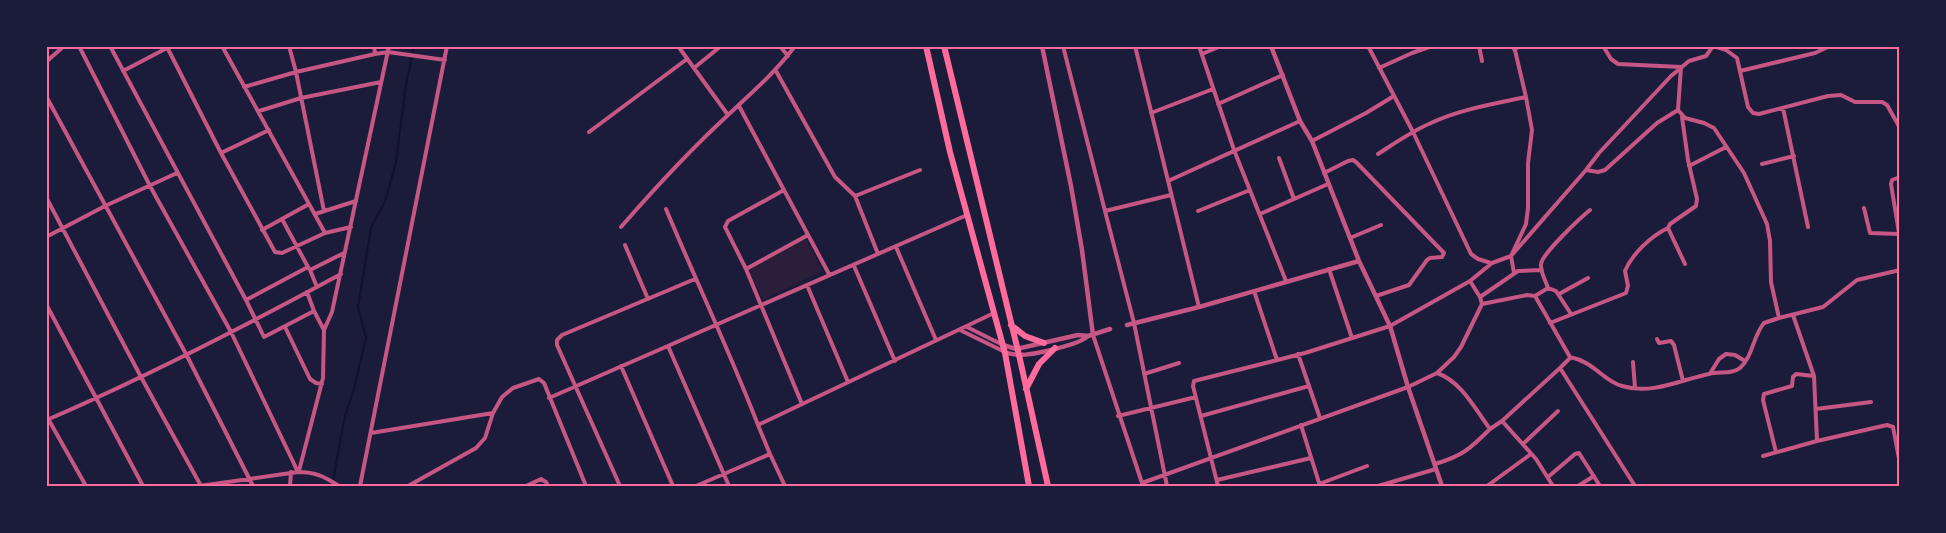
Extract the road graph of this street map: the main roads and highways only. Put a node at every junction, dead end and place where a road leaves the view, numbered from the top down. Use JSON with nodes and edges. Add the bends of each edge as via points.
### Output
{"nodes":[{"id":1,"x":926,"y":46,"type":"edge"},
{"id":2,"x":944,"y":46,"type":"edge"},
{"id":3,"x":1011,"y":325,"type":"junction"},
{"id":4,"x":1044,"y":343,"type":"road end"},
{"id":5,"x":1054,"y":348,"type":"road end"},
{"id":6,"x":1026,"y":389,"type":"junction"},
{"id":7,"x":1029,"y":486,"type":"edge"},
{"id":8,"x":1048,"y":486,"type":"edge"}],
"edges":[{"from":1,"to":7,"type":"main road","via":[[950,152],[1004,349]]},
{"from":2,"to":3,"type":"main road"},
{"from":3,"to":4,"type":"main road"},
{"from":3,"to":6,"type":"main road"},
{"from":5,"to":6,"type":"main road","via":[[1039,364]]},
{"from":6,"to":8,"type":"main road"}]}
